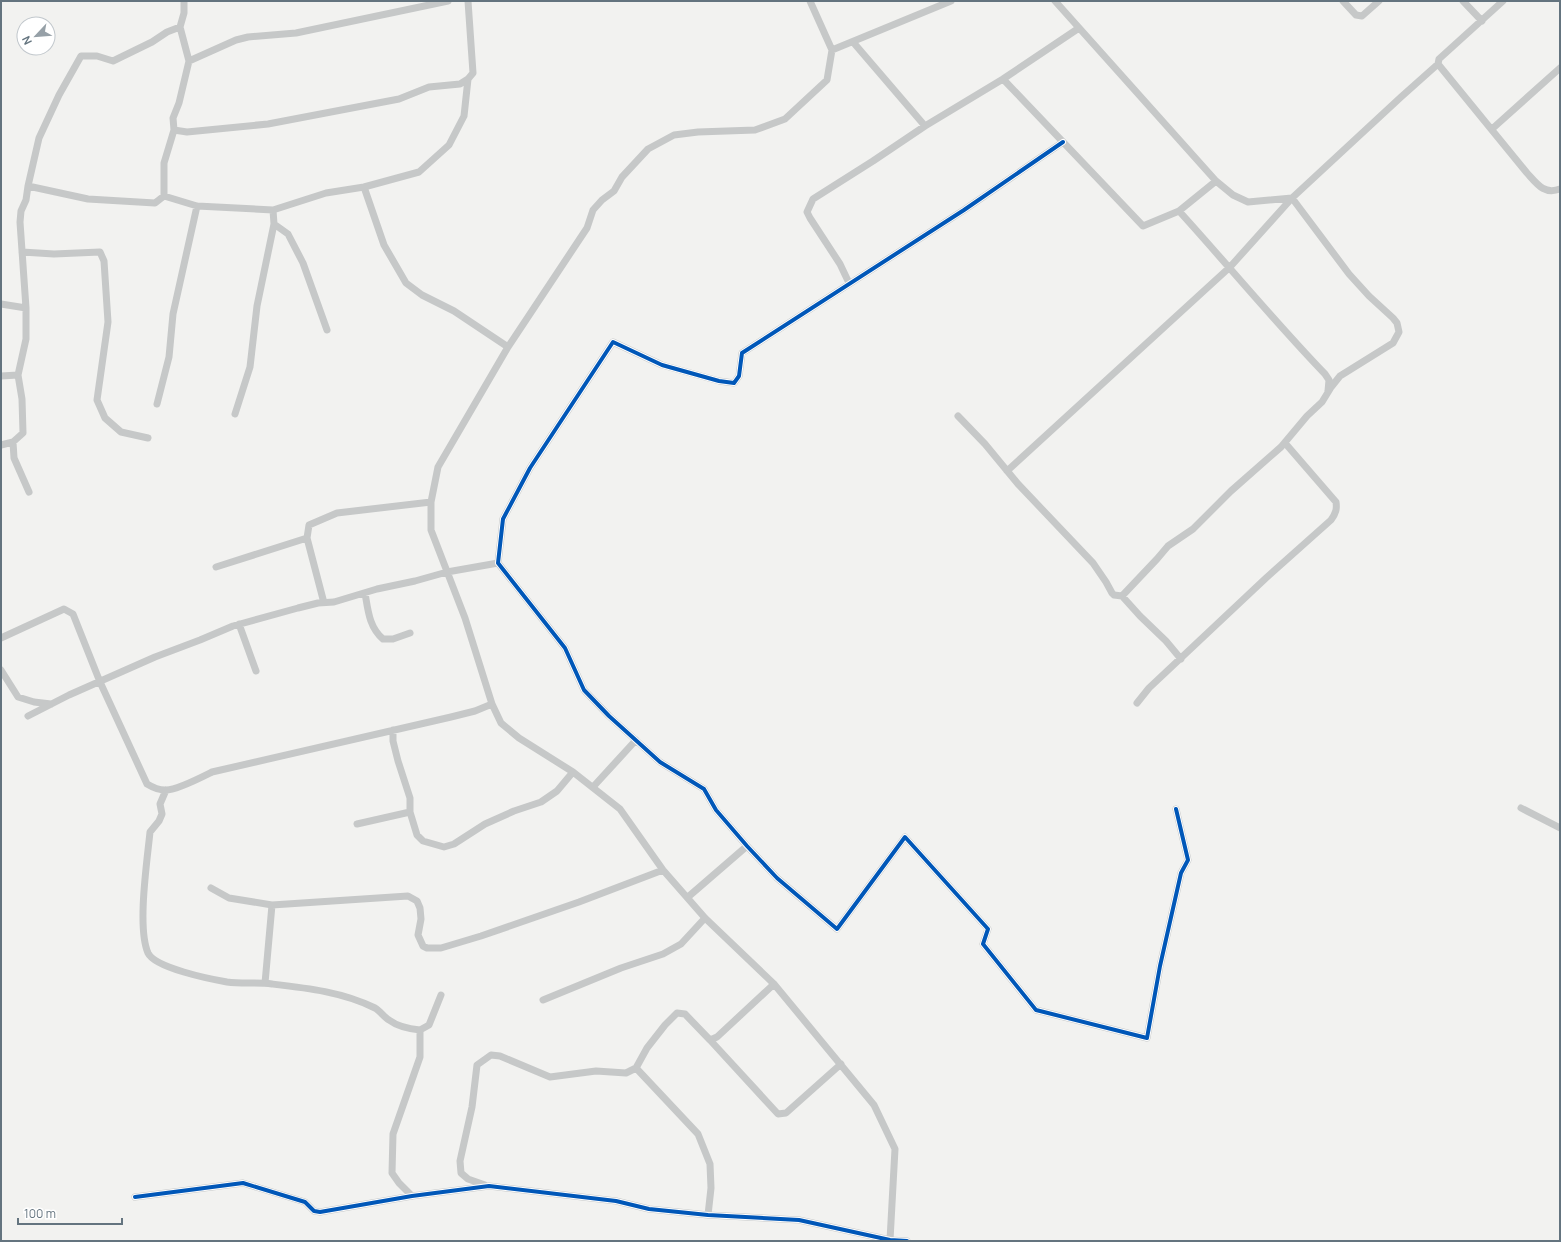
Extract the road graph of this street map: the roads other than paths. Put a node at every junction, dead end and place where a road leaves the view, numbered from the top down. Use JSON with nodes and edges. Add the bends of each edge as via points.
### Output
{"nodes":[{"id":1,"x":184,"y":1,"type":"edge"},
{"id":2,"x":448,"y":1,"type":"edge"},
{"id":3,"x":468,"y":1,"type":"edge"},
{"id":4,"x":810,"y":1,"type":"edge"},
{"id":5,"x":951,"y":1,"type":"edge"},
{"id":6,"x":1055,"y":1,"type":"edge"},
{"id":7,"x":1343,"y":1,"type":"edge"},
{"id":8,"x":1379,"y":1,"type":"edge"},
{"id":9,"x":1463,"y":1,"type":"edge"},
{"id":10,"x":1503,"y":1,"type":"edge"},
{"id":11,"x":1482,"y":21,"type":"junction"},
{"id":12,"x":180,"y":27,"type":"junction"},
{"id":13,"x":1079,"y":28,"type":"junction"},
{"id":14,"x":853,"y":42,"type":"junction"},
{"id":15,"x":832,"y":50,"type":"junction"},
{"id":16,"x":189,"y":61,"type":"junction"},
{"id":17,"x":1438,"y":64,"type":"junction"},
{"id":18,"x":1560,"y":68,"type":"edge"},
{"id":19,"x":468,"y":79,"type":"junction"},
{"id":20,"x":1003,"y":79,"type":"junction"},
{"id":21,"x":925,"y":126,"type":"junction"},
{"id":22,"x":1492,"y":129,"type":"junction"},
{"id":23,"x":174,"y":130,"type":"junction"},
{"id":24,"x":1063,"y":142,"type":"junction"},
{"id":25,"x":1216,"y":181,"type":"junction"},
{"id":26,"x":28,"y":186,"type":"junction"},
{"id":27,"x":364,"y":187,"type":"junction"},
{"id":28,"x":1560,"y":188,"type":"edge"},
{"id":29,"x":164,"y":196,"type":"junction"},
{"id":30,"x":1292,"y":198,"type":"junction"},
{"id":31,"x":197,"y":206,"type":"junction"},
{"id":32,"x":273,"y":210,"type":"junction"},
{"id":33,"x":1179,"y":211,"type":"junction"},
{"id":34,"x":274,"y":224,"type":"junction"},
{"id":35,"x":22,"y":252,"type":"junction"},
{"id":36,"x":1230,"y":267,"type":"junction"},
{"id":37,"x":849,"y":284,"type":"junction"},
{"id":38,"x":1,"y":304,"type":"edge"},
{"id":39,"x":26,"y":308,"type":"junction"},
{"id":40,"x":327,"y":330,"type":"dead end"},
{"id":41,"x":508,"y":347,"type":"junction"},
{"id":42,"x":18,"y":375,"type":"junction"},
{"id":43,"x":1,"y":376,"type":"edge"},
{"id":44,"x":1328,"y":391,"type":"junction"},
{"id":45,"x":157,"y":404,"type":"dead end"},
{"id":46,"x":235,"y":414,"type":"dead end"},
{"id":47,"x":958,"y":416,"type":"dead end"},
{"id":48,"x":148,"y":438,"type":"dead end"},
{"id":49,"x":13,"y":442,"type":"junction"},
{"id":50,"x":1285,"y":443,"type":"junction"},
{"id":51,"x":1,"y":445,"type":"edge"},
{"id":52,"x":1007,"y":471,"type":"junction"},
{"id":53,"x":29,"y":492,"type":"dead end"},
{"id":54,"x":431,"y":502,"type":"junction"},
{"id":55,"x":308,"y":538,"type":"junction"},
{"id":56,"x":498,"y":563,"type":"junction"},
{"id":57,"x":216,"y":567,"type":"dead end"},
{"id":58,"x":447,"y":572,"type":"junction"},
{"id":59,"x":365,"y":593,"type":"junction"},
{"id":60,"x":1122,"y":596,"type":"junction"},
{"id":61,"x":324,"y":603,"type":"junction"},
{"id":62,"x":239,"y":624,"type":"junction"},
{"id":63,"x":410,"y":632,"type":"dead end"},
{"id":64,"x":1,"y":638,"type":"edge"},
{"id":65,"x":1181,"y":658,"type":"junction"},
{"id":66,"x":1,"y":670,"type":"edge"},
{"id":67,"x":256,"y":671,"type":"dead end"},
{"id":68,"x":100,"y":682,"type":"junction"},
{"id":69,"x":1137,"y":703,"type":"dead end"},
{"id":70,"x":52,"y":704,"type":"junction"},
{"id":71,"x":492,"y":704,"type":"junction"},
{"id":72,"x":28,"y":716,"type":"dead end"},
{"id":73,"x":393,"y":730,"type":"junction"},
{"id":74,"x":636,"y":740,"type":"junction"},
{"id":75,"x":573,"y":772,"type":"junction"},
{"id":76,"x":593,"y":787,"type":"junction"},
{"id":77,"x":166,"y":790,"type":"junction"},
{"id":78,"x":1521,"y":808,"type":"dead end"},
{"id":79,"x":1176,"y":809,"type":"dead end"},
{"id":80,"x":410,"y":812,"type":"junction"},
{"id":81,"x":357,"y":824,"type":"dead end"},
{"id":82,"x":1560,"y":828,"type":"edge"},
{"id":83,"x":747,"y":846,"type":"junction"},
{"id":84,"x":663,"y":870,"type":"junction"},
{"id":85,"x":211,"y":888,"type":"dead end"},
{"id":86,"x":688,"y":897,"type":"junction"},
{"id":87,"x":272,"y":905,"type":"junction"},
{"id":88,"x":705,"y":918,"type":"junction"},
{"id":89,"x":265,"y":983,"type":"junction"},
{"id":90,"x":774,"y":984,"type":"junction"},
{"id":91,"x":441,"y":994,"type":"dead end"},
{"id":92,"x":544,"y":1000,"type":"dead end"},
{"id":93,"x":420,"y":1030,"type":"junction"},
{"id":94,"x":710,"y":1040,"type":"junction"},
{"id":95,"x":841,"y":1064,"type":"junction"},
{"id":96,"x":636,"y":1068,"type":"junction"},
{"id":97,"x":489,"y":1186,"type":"junction"},
{"id":98,"x":412,"y":1196,"type":"junction"},
{"id":99,"x":135,"y":1197,"type":"dead end"},
{"id":100,"x":708,"y":1215,"type":"junction"},
{"id":101,"x":890,"y":1240,"type":"junction"},
{"id":102,"x":907,"y":1241,"type":"edge"}],
"edges":[{"from":1,"to":12,"type":"street"},
{"from":2,"to":16,"type":"street","via":[[296,33],[248,37]]},
{"from":3,"to":19,"type":"street","via":[[472,73]]},
{"from":4,"to":15,"type":"street"},
{"from":5,"to":14,"type":"street"},
{"from":6,"to":13,"type":"street"},
{"from":7,"to":8,"type":"street","via":[[1356,15],[1362,16]]},
{"from":9,"to":11,"type":"street"},
{"from":10,"to":11,"type":"street"},
{"from":11,"to":17,"type":"street","via":[[1439,59]]},
{"from":12,"to":16,"type":"street"},
{"from":12,"to":26,"type":"street","via":[[113,61],[97,56],[81,56],[39,138]]},
{"from":13,"to":20,"type":"street"},
{"from":13,"to":25,"type":"street"},
{"from":14,"to":15,"type":"street"},
{"from":14,"to":21,"type":"street"},
{"from":15,"to":41,"type":"street","via":[[827,80],[785,119],[755,130],[674,135],[648,149],[622,177],[614,191],[593,210],[586,228]]},
{"from":16,"to":23,"type":"street","via":[[173,118]]},
{"from":17,"to":22,"type":"street"},
{"from":17,"to":30,"type":"street"},
{"from":18,"to":22,"type":"street"},
{"from":19,"to":23,"type":"street","via":[[460,84],[420,90],[399,99],[268,124],[187,132]]},
{"from":19,"to":27,"type":"street","via":[[464,116],[449,145],[419,172]]},
{"from":20,"to":21,"type":"street"},
{"from":20,"to":24,"type":"street"},
{"from":21,"to":37,"type":"street","via":[[813,199],[809,207],[807,212],[810,218],[840,264]]},
{"from":22,"to":28,"type":"street","via":[[1541,187],[1553,192]]},
{"from":23,"to":29,"type":"street","via":[[164,163]]},
{"from":24,"to":33,"type":"street","via":[[1143,226]]},
{"from":24,"to":37,"type":"street"},
{"from":25,"to":30,"type":"street","via":[[1233,195],[1248,202]]},
{"from":25,"to":33,"type":"street"},
{"from":26,"to":29,"type":"street","via":[[88,199],[155,203]]},
{"from":26,"to":35,"type":"street","via":[[21,210]]},
{"from":27,"to":32,"type":"street","via":[[326,193]]},
{"from":27,"to":41,"type":"street","via":[[384,245],[406,283]]},
{"from":29,"to":31,"type":"street"},
{"from":30,"to":36,"type":"street"},
{"from":30,"to":44,"type":"street","via":[[1349,274],[1394,318],[1399,332],[1394,343],[1340,376]]},
{"from":31,"to":32,"type":"street"},
{"from":31,"to":45,"type":"street","via":[[173,314],[169,357]]},
{"from":32,"to":34,"type":"street"},
{"from":33,"to":36,"type":"street"},
{"from":34,"to":40,"type":"street","via":[[288,234],[303,264]]},
{"from":34,"to":46,"type":"street","via":[[257,306],[250,367]]},
{"from":35,"to":39,"type":"street"},
{"from":35,"to":48,"type":"street","via":[[100,252],[104,261],[108,322],[97,400],[105,418],[121,432]]},
{"from":36,"to":44,"type":"street","via":[[1272,318],[1325,374],[1329,380]]},
{"from":36,"to":52,"type":"street"},
{"from":37,"to":56,"type":"street","via":[[742,353],[739,376],[734,383],[662,365],[613,342],[534,461],[503,519]]},
{"from":38,"to":39,"type":"street"},
{"from":39,"to":42,"type":"street","via":[[26,339]]},
{"from":41,"to":54,"type":"street","via":[[438,466]]},
{"from":42,"to":43,"type":"street"},
{"from":42,"to":49,"type":"street","via":[[23,433]]},
{"from":44,"to":50,"type":"street","via":[[1330,389],[1322,402]]},
{"from":47,"to":52,"type":"street"},
{"from":49,"to":51,"type":"street"},
{"from":49,"to":53,"type":"street","via":[[14,458]]},
{"from":50,"to":60,"type":"street","via":[[1193,529],[1168,546]]},
{"from":50,"to":65,"type":"street","via":[[1336,502],[1335,514]]},
{"from":52,"to":60,"type":"street","via":[[1093,563],[1112,593]]},
{"from":54,"to":55,"type":"street","via":[[337,513],[309,524]]},
{"from":54,"to":58,"type":"street","via":[[431,530]]},
{"from":55,"to":57,"type":"street"},
{"from":55,"to":61,"type":"street"},
{"from":56,"to":58,"type":"street"},
{"from":56,"to":74,"type":"street","via":[[566,648],[584,690]]},
{"from":58,"to":59,"type":"street"},
{"from":58,"to":71,"type":"street","via":[[465,618]]},
{"from":59,"to":61,"type":"street"},
{"from":59,"to":63,"type":"street","via":[[371,624],[376,633],[383,639],[393,639]]},
{"from":60,"to":65,"type":"street"},
{"from":61,"to":62,"type":"street"},
{"from":62,"to":67,"type":"street"},
{"from":62,"to":68,"type":"street"},
{"from":64,"to":68,"type":"street","via":[[64,608],[73,614]]},
{"from":65,"to":69,"type":"street"},
{"from":66,"to":70,"type":"street","via":[[18,697]]},
{"from":68,"to":70,"type":"street"},
{"from":68,"to":77,"type":"street","via":[[147,784],[153,788]]},
{"from":70,"to":72,"type":"street"},
{"from":71,"to":73,"type":"street"},
{"from":71,"to":75,"type":"street","via":[[501,723],[519,738]]},
{"from":73,"to":77,"type":"street","via":[[212,772]]},
{"from":73,"to":80,"type":"street","via":[[398,761],[410,798]]},
{"from":74,"to":76,"type":"street"},
{"from":74,"to":83,"type":"street","via":[[660,762],[704,789],[716,810]]},
{"from":75,"to":76,"type":"street"},
{"from":75,"to":80,"type":"street","via":[[557,791],[541,802],[485,824],[454,844],[444,847],[424,841],[417,835]]},
{"from":76,"to":84,"type":"street","via":[[620,810]]},
{"from":77,"to":89,"type":"street","via":[[160,804],[162,814],[150,832],[143,931],[149,954],[170,968],[227,982]]},
{"from":78,"to":82,"type":"street"},
{"from":79,"to":83,"type":"street","via":[[1188,860],[1181,873],[1147,1038],[1036,1010],[983,944],[988,928],[905,837],[837,929],[777,878]]},
{"from":80,"to":81,"type":"street"},
{"from":83,"to":86,"type":"street"},
{"from":84,"to":86,"type":"street"},
{"from":84,"to":87,"type":"street","via":[[579,902],[441,948],[423,946],[418,935],[420,908],[417,901],[408,896]]},
{"from":85,"to":87,"type":"street","via":[[229,898]]},
{"from":86,"to":88,"type":"street"},
{"from":87,"to":89,"type":"street"},
{"from":88,"to":90,"type":"street"},
{"from":88,"to":92,"type":"street","via":[[681,944],[663,954],[621,968]]},
{"from":89,"to":93,"type":"street","via":[[314,988],[340,995],[376,1009],[390,1021]]},
{"from":90,"to":94,"type":"street","via":[[717,1037]]},
{"from":90,"to":95,"type":"street"},
{"from":91,"to":93,"type":"street","via":[[429,1024]]},
{"from":93,"to":98,"type":"street","via":[[420,1057],[393,1134],[392,1173]]},
{"from":94,"to":95,"type":"street","via":[[778,1114],[786,1113]]},
{"from":94,"to":96,"type":"street","via":[[685,1014],[677,1013],[647,1048]]},
{"from":95,"to":101,"type":"street","via":[[874,1105],[895,1149]]},
{"from":96,"to":97,"type":"street","via":[[626,1073],[596,1071],[550,1077],[500,1056],[491,1055],[477,1065],[472,1107],[460,1161],[461,1173],[468,1179]]},
{"from":96,"to":100,"type":"street","via":[[698,1134],[710,1164]]},
{"from":97,"to":98,"type":"street"},
{"from":97,"to":100,"type":"street"},
{"from":98,"to":99,"type":"street","via":[[320,1212],[314,1211],[304,1202],[243,1183]]},
{"from":100,"to":101,"type":"street","via":[[799,1220]]},
{"from":101,"to":102,"type":"street"}]}
